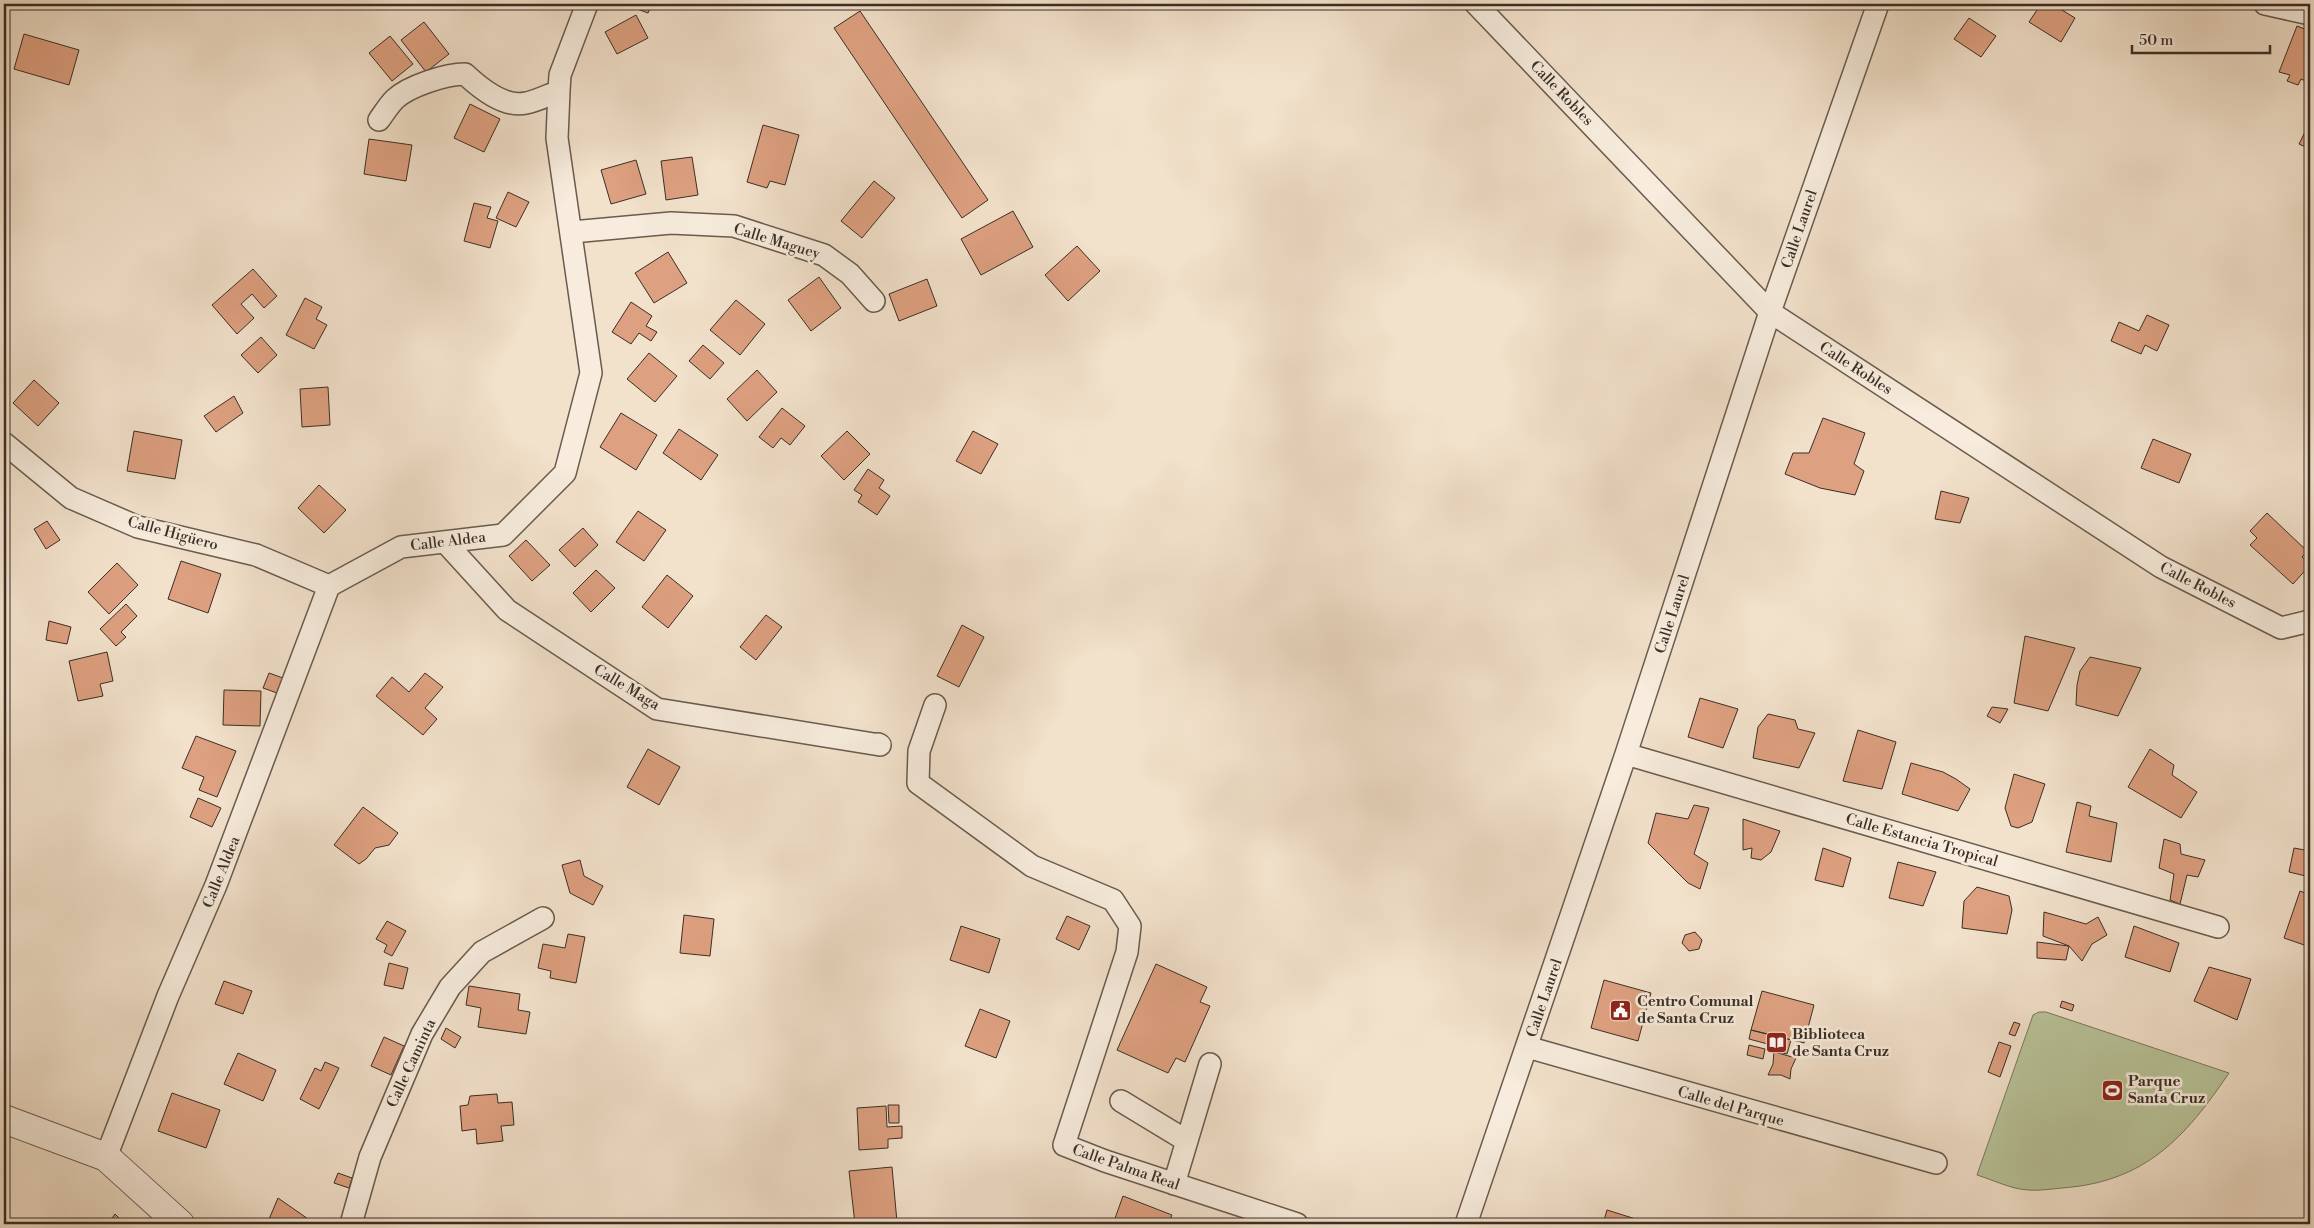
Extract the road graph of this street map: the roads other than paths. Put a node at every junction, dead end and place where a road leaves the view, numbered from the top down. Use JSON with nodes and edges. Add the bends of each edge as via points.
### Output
{"nodes":[{"id":1,"x":587,"y":4,"type":"edge"},
{"id":2,"x":1476,"y":4,"type":"edge"},
{"id":3,"x":1878,"y":4,"type":"edge"},
{"id":4,"x":2265,"y":4,"type":"edge"},
{"id":5,"x":2310,"y":14,"type":"edge"},
{"id":6,"x":559,"y":91,"type":"junction"},
{"id":7,"x":378,"y":120,"type":"dead end"},
{"id":8,"x":572,"y":232,"type":"junction"},
{"id":9,"x":874,"y":301,"type":"dead end"},
{"id":10,"x":1770,"y":312,"type":"junction"},
{"id":11,"x":4,"y":443,"type":"edge"},
{"id":12,"x":445,"y":542,"type":"junction"},
{"id":13,"x":329,"y":586,"type":"junction"},
{"id":14,"x":2310,"y":621,"type":"edge"},
{"id":15,"x":935,"y":705,"type":"dead end"},
{"id":16,"x":878,"y":744,"type":"dead end"},
{"id":17,"x":1626,"y":754,"type":"junction"},
{"id":18,"x":543,"y":918,"type":"dead end"},
{"id":19,"x":2218,"y":927,"type":"dead end"},
{"id":20,"x":1527,"y":1047,"type":"junction"},
{"id":21,"x":1210,"y":1064,"type":"dead end"},
{"id":22,"x":1121,"y":1101,"type":"dead end"},
{"id":23,"x":4,"y":1119,"type":"edge"},
{"id":24,"x":1187,"y":1140,"type":"junction"},
{"id":25,"x":106,"y":1157,"type":"junction"},
{"id":26,"x":1936,"y":1163,"type":"dead end"},
{"id":27,"x":1174,"y":1184,"type":"junction"},
{"id":28,"x":180,"y":1224,"type":"edge"},
{"id":29,"x":351,"y":1224,"type":"edge"},
{"id":30,"x":1297,"y":1224,"type":"edge"},
{"id":31,"x":1466,"y":1224,"type":"edge"}],
"edges":[{"from":1,"to":6,"type":"street","name":"Calle Aldea","via":[[560,75]]},
{"from":2,"to":10,"type":"street","name":"Calle Robles"},
{"from":3,"to":10,"type":"street","name":"Calle Laurel"},
{"from":4,"to":5,"type":"street"},
{"from":6,"to":7,"type":"street","via":[[524,103],[505,101],[478,86],[465,74],[451,74],[396,98]]},
{"from":6,"to":8,"type":"street","name":"Calle Aldea","via":[[557,138]]},
{"from":8,"to":9,"type":"street","name":"Calle Maguey","via":[[671,223],[734,226],[824,255],[850,274]]},
{"from":8,"to":12,"type":"street","name":"Calle Aldea","via":[[591,373],[566,473],[503,535]]},
{"from":10,"to":14,"type":"street","name":"Calle Robles","via":[[2161,567],[2281,628]]},
{"from":10,"to":17,"type":"street","name":"Calle Laurel"},
{"from":11,"to":13,"type":"street","name":"Calle Higüero","via":[[71,498],[129,523],[256,555]]},
{"from":12,"to":13,"type":"street","name":"Calle Aldea","via":[[401,547]]},
{"from":12,"to":16,"type":"street","name":"Calle Maga","via":[[507,610],[657,709]]},
{"from":13,"to":25,"type":"street","name":"Calle Aldea","via":[[223,868],[168,996]]},
{"from":15,"to":27,"type":"street","name":"Calle Palma Real","via":[[919,751],[918,783],[1032,866],[1113,900],[1130,926],[1127,952],[1064,1145]]},
{"from":17,"to":19,"type":"street","name":"Calle Estancia Tropical"},
{"from":17,"to":20,"type":"street","name":"Calle Laurel"},
{"from":18,"to":29,"type":"street","name":"Calle Caminta","via":[[482,952],[450,987],[422,1034],[370,1156]]},
{"from":20,"to":26,"type":"street","name":"Calle del Parque"},
{"from":20,"to":31,"type":"street","name":"Calle Laurel"},
{"from":21,"to":24,"type":"street"},
{"from":22,"to":24,"type":"street"},
{"from":23,"to":25,"type":"street"},
{"from":24,"to":27,"type":"street"},
{"from":25,"to":28,"type":"street"},
{"from":27,"to":30,"type":"street","name":"Calle Palma Real"}]}
